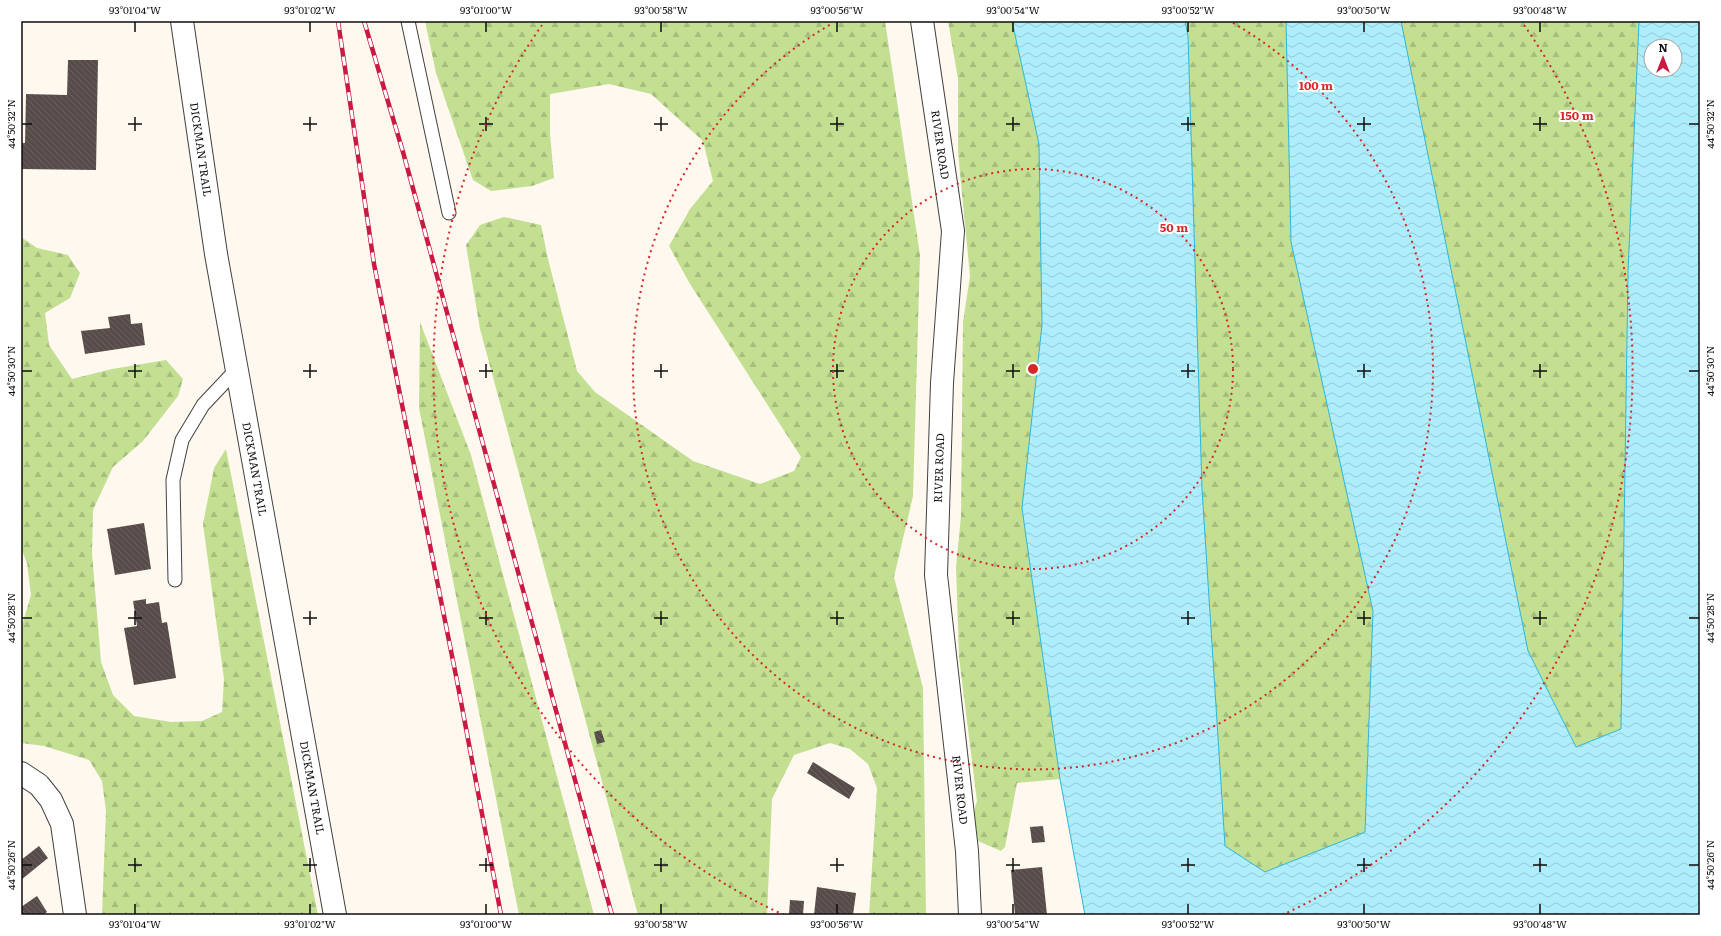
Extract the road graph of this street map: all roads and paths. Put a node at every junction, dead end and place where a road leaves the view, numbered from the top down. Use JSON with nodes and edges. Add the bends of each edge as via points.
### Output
{"nodes":[{"id":1,"x":182,"y":21,"type":"edge"},
{"id":2,"x":408,"y":21,"type":"edge"},
{"id":3,"x":922,"y":21,"type":"edge"},
{"id":4,"x":449,"y":213,"type":"dead end"},
{"id":5,"x":237,"y":369,"type":"junction"},
{"id":6,"x":175,"y":580,"type":"dead end"},
{"id":7,"x":21,"y":774,"type":"edge"},
{"id":8,"x":75,"y":915,"type":"edge"},
{"id":9,"x":335,"y":915,"type":"edge"},
{"id":10,"x":970,"y":915,"type":"edge"}],
"edges":[{"from":1,"to":5,"type":"street","name":"DICKMAN TRAIL","via":[[216,254]]},
{"from":2,"to":4,"type":"lane"},
{"from":3,"to":10,"type":"street","name":"RIVER ROAD","via":[[953,231],[942,383],[936,575],[967,851]]},
{"from":5,"to":6,"type":"lane","via":[[204,405],[182,440],[173,480]]},
{"from":5,"to":9,"type":"street","name":"DICKMAN TRAIL"},
{"from":7,"to":8,"type":"street","via":[[39,785],[51,800],[62,824]]}]}
